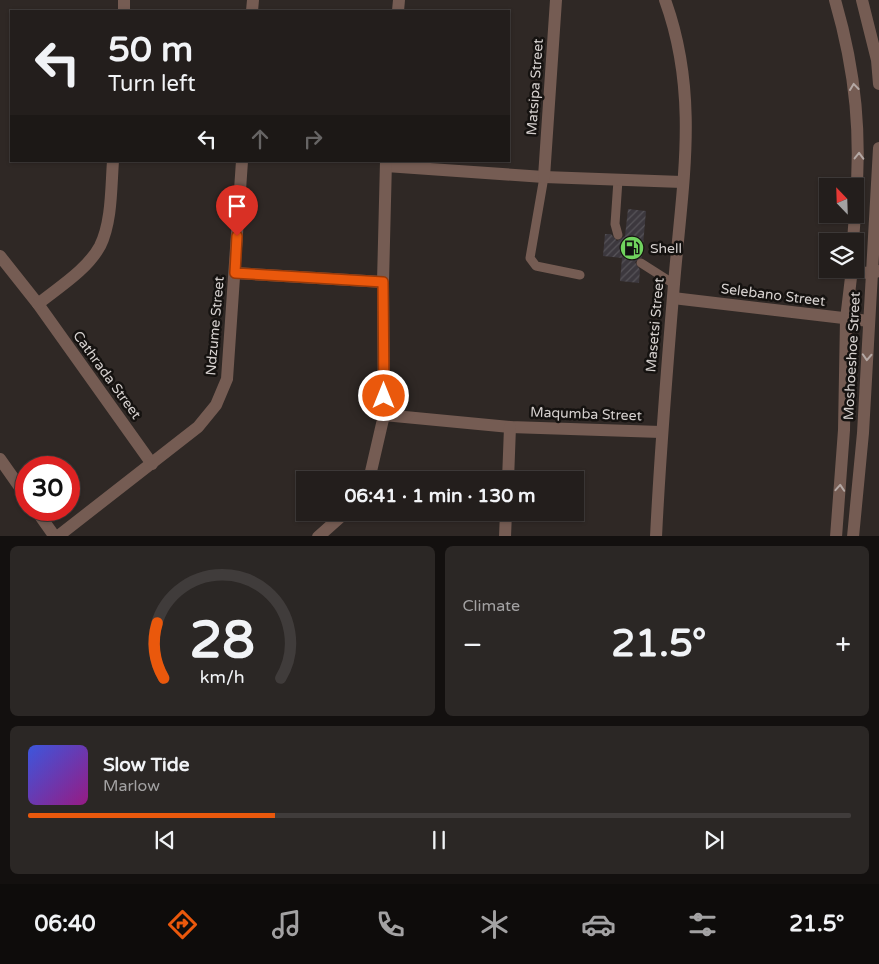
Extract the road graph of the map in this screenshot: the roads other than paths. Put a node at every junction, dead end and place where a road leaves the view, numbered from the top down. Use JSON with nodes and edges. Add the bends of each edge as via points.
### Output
{"nodes":[{"id":1,"x":556,"y":0,"type":"edge"},
{"id":2,"x":665,"y":0,"type":"edge"},
{"id":3,"x":835,"y":0,"type":"edge"},
{"id":4,"x":862,"y":0,"type":"edge"},
{"id":5,"x":879,"y":84,"type":"edge"},
{"id":6,"x":879,"y":148,"type":"edge"},
{"id":7,"x":113,"y":162,"type":"edge"},
{"id":8,"x":242,"y":162,"type":"edge"},
{"id":9,"x":879,"y":162,"type":"edge"},
{"id":10,"x":386,"y":163,"type":"edge"},
{"id":11,"x":544,"y":177,"type":"junction"},
{"id":12,"x":858,"y":178,"type":"edge"},
{"id":13,"x":618,"y":180,"type":"junction"},
{"id":14,"x":682,"y":182,"type":"junction"},
{"id":15,"x":618,"y":235,"type":"dead end"},
{"id":16,"x":0,"y":256,"type":"edge"},
{"id":17,"x":641,"y":263,"type":"dead end"},
{"id":18,"x":875,"y":272,"type":"edge"},
{"id":19,"x":235,"y":273,"type":"junction"},
{"id":20,"x":580,"y":275,"type":"dead end"},
{"id":21,"x":851,"y":278,"type":"edge"},
{"id":22,"x":383,"y":282,"type":"junction"},
{"id":23,"x":674,"y":284,"type":"junction"},
{"id":24,"x":672,"y":298,"type":"junction"},
{"id":25,"x":38,"y":304,"type":"junction"},
{"id":26,"x":846,"y":319,"type":"junction"},
{"id":27,"x":869,"y":321,"type":"junction"},
{"id":28,"x":384,"y":414,"type":"junction"},
{"id":29,"x":510,"y":427,"type":"junction"},
{"id":30,"x":661,"y":432,"type":"junction"},
{"id":31,"x":0,"y":459,"type":"edge"},
{"id":32,"x":152,"y":464,"type":"junction"},
{"id":33,"x":371,"y":471,"type":"edge"},
{"id":34,"x":508,"y":471,"type":"edge"},
{"id":35,"x":15,"y":480,"type":"edge"},
{"id":36,"x":44,"y":521,"type":"edge"},
{"id":37,"x":337,"y":521,"type":"edge"},
{"id":38,"x":506,"y":521,"type":"edge"},
{"id":39,"x":324,"y":534,"type":"edge"},
{"id":40,"x":56,"y":536,"type":"edge"},
{"id":41,"x":505,"y":536,"type":"edge"},
{"id":42,"x":656,"y":536,"type":"edge"},
{"id":43,"x":836,"y":536,"type":"edge"},
{"id":44,"x":853,"y":536,"type":"edge"}],
"edges":[{"from":1,"to":11,"type":"street","name":"Matsipa Street"},
{"from":2,"to":14,"type":"street","name":"Masetsi Street","via":[[684,69],[687,122]]},
{"from":12,"to":3,"type":"street","one_way":true,"via":[[857,107],[845,34]]},
{"from":4,"to":5,"type":"street","via":[[877,60]]},
{"from":6,"to":9,"type":"street","name":"Moshoeshoe Street"},
{"from":7,"to":25,"type":"street","via":[[106,226],[100,245],[85,266]]},
{"from":8,"to":19,"type":"street","name":"Ndzume Street"},
{"from":9,"to":18,"type":"street","name":"Moshoeshoe Street"},
{"from":10,"to":11,"type":"street"},
{"from":10,"to":22,"type":"street"},
{"from":11,"to":13,"type":"street"},
{"from":11,"to":20,"type":"lane","via":[[530,258],[536,266]]},
{"from":13,"to":14,"type":"street"},
{"from":13,"to":15,"type":"lane"},
{"from":14,"to":23,"type":"street","name":"Masetsi Street"},
{"from":16,"to":25,"type":"street","name":"Cathrada Street"},
{"from":17,"to":23,"type":"lane"},
{"from":18,"to":27,"type":"street","name":"Moshoeshoe Street"},
{"from":19,"to":22,"type":"street"},
{"from":19,"to":32,"type":"street","name":"Ndzume Street","via":[[227,379],[216,405],[198,427]]},
{"from":21,"to":26,"type":"street","name":"Moshoeshoe Street"},
{"from":22,"to":28,"type":"street"},
{"from":23,"to":24,"type":"street","name":"Masetsi Street"},
{"from":24,"to":26,"type":"street","name":"Selebano Street"},
{"from":24,"to":30,"type":"street","name":"Masetsi Street"},
{"from":25,"to":32,"type":"street","name":"Cathrada Street"},
{"from":26,"to":27,"type":"street","name":"Selebano Street"},
{"from":43,"to":26,"type":"street","name":"Moshoeshoe Street","one_way":true,"via":[[844,430]]},
{"from":27,"to":44,"type":"street","name":"Moshoeshoe Street","one_way":true,"via":[[864,433]]},
{"from":28,"to":29,"type":"street","name":"Maqumba Street"},
{"from":28,"to":33,"type":"street"},
{"from":29,"to":30,"type":"street","name":"Maqumba Street"},
{"from":29,"to":34,"type":"street","name":"Maqumba Street"},
{"from":30,"to":42,"type":"street","name":"Masetsi Street"},
{"from":31,"to":35,"type":"street"},
{"from":32,"to":40,"type":"street","name":"Ndzume Street"},
{"from":36,"to":40,"type":"street"},
{"from":37,"to":39,"type":"street"},
{"from":38,"to":41,"type":"street"}]}
